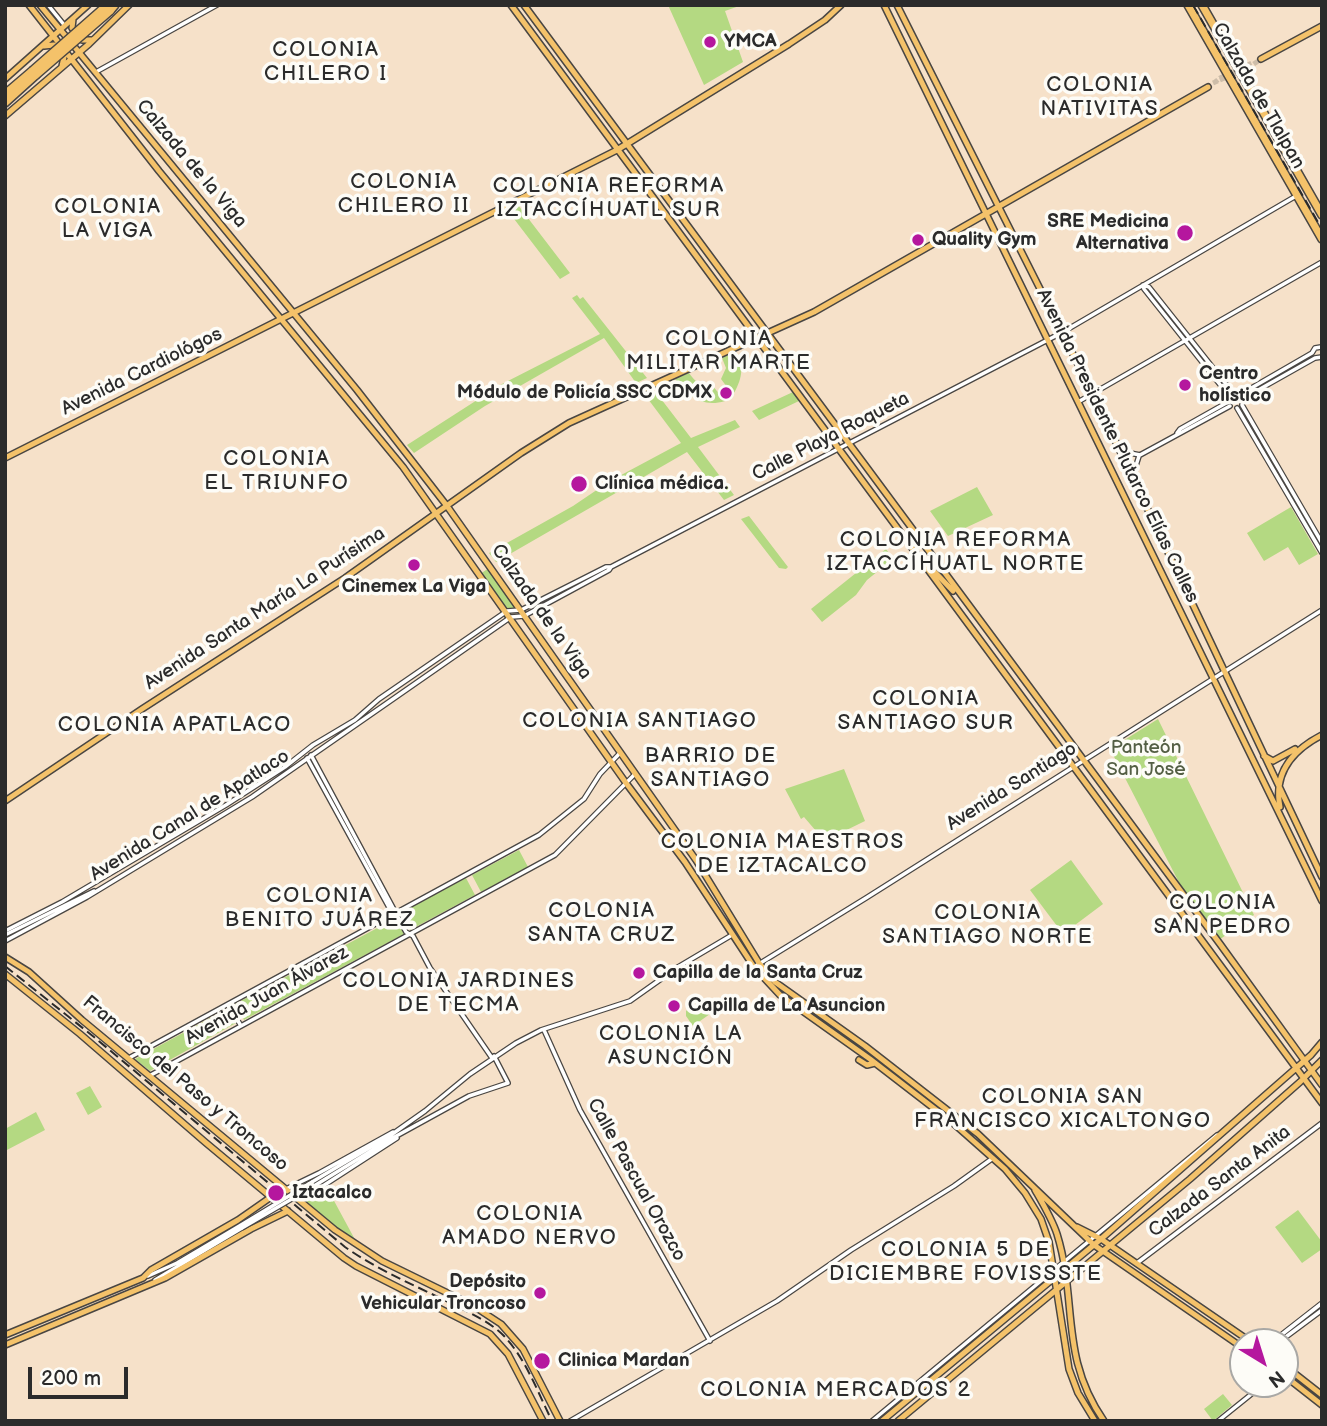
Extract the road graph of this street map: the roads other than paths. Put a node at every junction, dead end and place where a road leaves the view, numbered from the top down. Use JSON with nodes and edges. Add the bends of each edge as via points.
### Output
{"nodes":[{"id":1,"x":29,"y":5,"type":"edge"},
{"id":2,"x":40,"y":5,"type":"edge"},
{"id":3,"x":48,"y":5,"type":"edge"},
{"id":4,"x":88,"y":5,"type":"edge"},
{"id":5,"x":129,"y":5,"type":"edge"},
{"id":6,"x":217,"y":5,"type":"edge"},
{"id":7,"x":511,"y":5,"type":"edge"},
{"id":8,"x":524,"y":5,"type":"edge"},
{"id":9,"x":841,"y":5,"type":"edge"},
{"id":10,"x":884,"y":5,"type":"edge"},
{"id":11,"x":897,"y":5,"type":"edge"},
{"id":12,"x":1188,"y":5,"type":"edge"},
{"id":13,"x":1202,"y":5,"type":"edge"},
{"id":14,"x":109,"y":7,"type":"edge"},
{"id":15,"x":73,"y":19,"type":"junction"},
{"id":16,"x":1322,"y":26,"type":"edge"},
{"id":17,"x":63,"y":28,"type":"junction"},
{"id":18,"x":54,"y":36,"type":"junction"},
{"id":19,"x":94,"y":40,"type":"junction"},
{"id":20,"x":39,"y":49,"type":"junction"},
{"id":21,"x":79,"y":53,"type":"junction"},
{"id":22,"x":72,"y":58,"type":"junction"},
{"id":23,"x":1261,"y":59,"type":"tunnel mouth"},
{"id":24,"x":60,"y":68,"type":"junction"},
{"id":25,"x":95,"y":72,"type":"junction"},
{"id":26,"x":34,"y":73,"type":"junction"},
{"id":27,"x":5,"y":79,"type":"edge"},
{"id":28,"x":1208,"y":87,"type":"tunnel mouth"},
{"id":29,"x":5,"y":94,"type":"edge"},
{"id":30,"x":5,"y":103,"type":"edge"},
{"id":31,"x":5,"y":116,"type":"edge"},
{"id":32,"x":627,"y":144,"type":"junction"},
{"id":33,"x":617,"y":149,"type":"junction"},
{"id":34,"x":1297,"y":196,"type":"junction"},
{"id":35,"x":998,"y":207,"type":"junction"},
{"id":36,"x":985,"y":214,"type":"junction"},
{"id":37,"x":1322,"y":215,"type":"edge"},
{"id":38,"x":1322,"y":239,"type":"edge"},
{"id":39,"x":1322,"y":262,"type":"edge"},
{"id":40,"x":1143,"y":285,"type":"junction"},
{"id":41,"x":293,"y":313,"type":"junction"},
{"id":42,"x":281,"y":319,"type":"junction"},
{"id":43,"x":1063,"y":332,"type":"junction"},
{"id":44,"x":767,"y":334,"type":"junction"},
{"id":45,"x":757,"y":338,"type":"junction"},
{"id":46,"x":1187,"y":339,"type":"junction"},
{"id":47,"x":1047,"y":341,"type":"junction"},
{"id":48,"x":1321,"y":347,"type":"edge"},
{"id":49,"x":1314,"y":355,"type":"junction"},
{"id":50,"x":1322,"y":357,"type":"edge"},
{"id":51,"x":1093,"y":394,"type":"junction"},
{"id":52,"x":1242,"y":396,"type":"junction"},
{"id":53,"x":1230,"y":399,"type":"junction"},
{"id":54,"x":1078,"y":402,"type":"junction"},
{"id":55,"x":1242,"y":405,"type":"junction"},
{"id":56,"x":1237,"y":408,"type":"junction"},
{"id":57,"x":374,"y":411,"type":"junction"},
{"id":58,"x":364,"y":419,"type":"junction"},
{"id":59,"x":848,"y":444,"type":"junction"},
{"id":60,"x":838,"y":449,"type":"junction"},
{"id":61,"x":1120,"y":451,"type":"junction"},
{"id":62,"x":1140,"y":455,"type":"junction"},
{"id":63,"x":5,"y":458,"type":"edge"},
{"id":64,"x":1133,"y":477,"type":"junction"},
{"id":65,"x":447,"y":506,"type":"junction"},
{"id":66,"x":437,"y":513,"type":"junction"},
{"id":67,"x":1322,"y":543,"type":"edge"},
{"id":68,"x":913,"y":550,"type":"junction"},
{"id":69,"x":1322,"y":553,"type":"edge"},
{"id":70,"x":489,"y":566,"type":"junction"},
{"id":71,"x":478,"y":574,"type":"junction"},
{"id":72,"x":967,"y":605,"type":"junction"},
{"id":73,"x":1322,"y":610,"type":"edge"},
{"id":74,"x":523,"y":613,"type":"junction"},
{"id":75,"x":509,"y":614,"type":"junction"},
{"id":76,"x":1224,"y":671,"type":"junction"},
{"id":77,"x":1213,"y":677,"type":"junction"},
{"id":78,"x":1322,"y":735,"type":"edge"},
{"id":79,"x":1304,"y":744,"type":"junction"},
{"id":80,"x":620,"y":753,"type":"junction"},
{"id":81,"x":308,"y":754,"type":"junction"},
{"id":82,"x":1263,"y":755,"type":"junction"},
{"id":83,"x":1083,"y":760,"type":"junction"},
{"id":84,"x":611,"y":762,"type":"junction"},
{"id":85,"x":1073,"y":766,"type":"junction"},
{"id":86,"x":635,"y":774,"type":"junction"},
{"id":87,"x":626,"y":783,"type":"junction"},
{"id":88,"x":1278,"y":788,"type":"junction"},
{"id":89,"x":5,"y":801,"type":"edge"},
{"id":90,"x":1284,"y":821,"type":"junction"},
{"id":91,"x":693,"y":856,"type":"junction"},
{"id":92,"x":685,"y":862,"type":"junction"},
{"id":93,"x":1322,"y":877,"type":"edge"},
{"id":94,"x":90,"y":885,"type":"junction"},
{"id":95,"x":96,"y":891,"type":"junction"},
{"id":96,"x":1322,"y":901,"type":"edge"},
{"id":97,"x":64,"y":905,"type":"junction"},
{"id":98,"x":396,"y":913,"type":"junction"},
{"id":99,"x":5,"y":933,"type":"edge"},
{"id":100,"x":409,"y":934,"type":"junction"},
{"id":101,"x":732,"y":935,"type":"junction"},
{"id":102,"x":5,"y":942,"type":"edge"},
{"id":103,"x":5,"y":957,"type":"edge"},
{"id":104,"x":757,"y":965,"type":"junction"},
{"id":105,"x":5,"y":974,"type":"edge"},
{"id":106,"x":228,"y":1004,"type":"junction"},
{"id":107,"x":811,"y":1012,"type":"junction"},
{"id":108,"x":565,"y":1020,"type":"dead end"},
{"id":109,"x":558,"y":1025,"type":"junction"},
{"id":110,"x":241,"y":1026,"type":"junction"},
{"id":111,"x":544,"y":1030,"type":"junction"},
{"id":112,"x":1322,"y":1042,"type":"edge"},
{"id":113,"x":493,"y":1057,"type":"junction"},
{"id":114,"x":129,"y":1058,"type":"junction"},
{"id":115,"x":859,"y":1060,"type":"dead end"},
{"id":116,"x":1322,"y":1060,"type":"edge"},
{"id":117,"x":1304,"y":1062,"type":"junction"},
{"id":118,"x":876,"y":1063,"type":"junction"},
{"id":119,"x":1297,"y":1069,"type":"junction"},
{"id":120,"x":1312,"y":1071,"type":"junction"},
{"id":121,"x":150,"y":1075,"type":"junction"},
{"id":122,"x":1304,"y":1079,"type":"junction"},
{"id":123,"x":1322,"y":1085,"type":"edge"},
{"id":124,"x":448,"y":1092,"type":"junction"},
{"id":125,"x":1322,"y":1103,"type":"edge"},
{"id":126,"x":450,"y":1107,"type":"junction"},
{"id":127,"x":1322,"y":1123,"type":"edge"},
{"id":128,"x":393,"y":1132,"type":"junction"},
{"id":129,"x":405,"y":1133,"type":"junction"},
{"id":130,"x":999,"y":1152,"type":"junction"},
{"id":131,"x":993,"y":1158,"type":"junction"},
{"id":132,"x":328,"y":1175,"type":"junction"},
{"id":133,"x":1030,"y":1182,"type":"junction"},
{"id":134,"x":286,"y":1189,"type":"junction"},
{"id":135,"x":309,"y":1195,"type":"dead end"},
{"id":136,"x":271,"y":1197,"type":"junction"},
{"id":137,"x":288,"y":1211,"type":"junction"},
{"id":138,"x":243,"y":1217,"type":"junction"},
{"id":139,"x":242,"y":1226,"type":"junction"},
{"id":140,"x":1077,"y":1227,"type":"junction"},
{"id":141,"x":251,"y":1229,"type":"junction"},
{"id":142,"x":1098,"y":1237,"type":"junction"},
{"id":143,"x":1091,"y":1243,"type":"junction"},
{"id":144,"x":1109,"y":1245,"type":"junction"},
{"id":145,"x":1101,"y":1251,"type":"junction"},
{"id":146,"x":1135,"y":1264,"type":"junction"},
{"id":147,"x":1063,"y":1267,"type":"junction"},
{"id":148,"x":1055,"y":1274,"type":"junction"},
{"id":149,"x":143,"y":1278,"type":"junction"},
{"id":150,"x":154,"y":1281,"type":"junction"},
{"id":151,"x":1065,"y":1282,"type":"junction"},
{"id":152,"x":1057,"y":1289,"type":"junction"},
{"id":153,"x":1322,"y":1303,"type":"edge"},
{"id":154,"x":1322,"y":1310,"type":"edge"},
{"id":155,"x":55,"y":1314,"type":"junction"},
{"id":156,"x":58,"y":1322,"type":"junction"},
{"id":157,"x":1230,"y":1328,"type":"edge"},
{"id":158,"x":1290,"y":1328,"type":"edge"},
{"id":159,"x":1298,"y":1328,"type":"edge"},
{"id":160,"x":5,"y":1335,"type":"edge"},
{"id":161,"x":1229,"y":1338,"type":"edge"},
{"id":162,"x":1072,"y":1340,"type":"junction"},
{"id":163,"x":710,"y":1341,"type":"junction"},
{"id":164,"x":1064,"y":1341,"type":"junction"},
{"id":165,"x":5,"y":1345,"type":"edge"},
{"id":166,"x":1299,"y":1378,"type":"edge"},
{"id":167,"x":1299,"y":1387,"type":"edge"},
{"id":168,"x":1322,"y":1395,"type":"edge"},
{"id":169,"x":1247,"y":1398,"type":"edge"},
{"id":170,"x":1322,"y":1405,"type":"edge"},
{"id":171,"x":883,"y":1420,"type":"edge"},
{"id":172,"x":543,"y":1421,"type":"edge"},
{"id":173,"x":560,"y":1421,"type":"edge"},
{"id":174,"x":569,"y":1421,"type":"edge"},
{"id":175,"x":872,"y":1421,"type":"edge"},
{"id":176,"x":898,"y":1421,"type":"edge"},
{"id":177,"x":1094,"y":1421,"type":"edge"},
{"id":178,"x":1104,"y":1421,"type":"edge"},
{"id":179,"x":1218,"y":1421,"type":"edge"}],
"edges":[{"from":1,"to":18,"type":"main road","name":"Calzada de la Viga"},
{"from":2,"to":17,"type":"main road","name":"Calzada de la Viga"},
{"from":3,"to":17,"type":"street","name":"Calzada de la Viga"},
{"from":4,"to":15,"type":"main road"},
{"from":5,"to":19,"type":"main road"},
{"from":6,"to":25,"type":"street"},
{"from":7,"to":33,"type":"main road"},
{"from":8,"to":32,"type":"main road"},
{"from":9,"to":32,"type":"main road","name":"Avenida Cardiológos","via":[[789,44]]},
{"from":10,"to":36,"type":"main road","name":"Avenida Presidente Plutarco Elías Calles"},
{"from":11,"to":35,"type":"main road","name":"Avenida Presidente Plutarco Elías Calles"},
{"from":12,"to":34,"type":"highway","name":"Calzada de Tlalpan"},
{"from":13,"to":37,"type":"highway","name":"Calzada de Tlalpan"},
{"from":14,"to":26,"type":"highway","bridge":true},
{"from":15,"to":17,"type":"main road"},
{"from":15,"to":19,"type":"main road","via":[[72,28],[82,40]]},
{"from":16,"to":23,"type":"main road"},
{"from":17,"to":18,"type":"main road"},
{"from":17,"to":21,"type":"main road","name":"Calzada de la Viga"},
{"from":18,"to":20,"type":"main road"},
{"from":18,"to":22,"type":"main road","name":"Calzada de la Viga"},
{"from":19,"to":21,"type":"main road"},
{"from":20,"to":24,"type":"main road","via":[[54,45],[64,60]]},
{"from":20,"to":27,"type":"main road"},
{"from":21,"to":22,"type":"main road"},
{"from":21,"to":25,"type":"main road","name":"Calzada de la Viga"},
{"from":22,"to":24,"type":"main road"},
{"from":22,"to":42,"type":"main road","name":"Calzada de la Viga"},
{"from":24,"to":31,"type":"main road"},
{"from":25,"to":41,"type":"main road","name":"Calzada de la Viga"},
{"from":26,"to":29,"type":"highway"},
{"from":26,"to":30,"type":"highway"},
{"from":28,"to":35,"type":"main road","name":"Avenida Santa María La Purísima"},
{"from":32,"to":33,"type":"main road","name":"Avenida Cardiológos"},
{"from":32,"to":44,"type":"main road"},
{"from":33,"to":41,"type":"main road","name":"Avenida Cardiológos"},
{"from":33,"to":45,"type":"main road"},
{"from":34,"to":38,"type":"highway","name":"Calzada de Tlalpan"},
{"from":34,"to":40,"type":"street","name":"Calle Playa Roqueta"},
{"from":35,"to":36,"type":"main road","name":"Avenida Santa María La Purísima"},
{"from":35,"to":43,"type":"main road","name":"Avenida Presidente Plutarco Elías Calles"},
{"from":36,"to":44,"type":"main road","name":"Avenida Santa María La Purísima"},
{"from":36,"to":47,"type":"main road","name":"Avenida Presidente Plutarco Elías Calles"},
{"from":39,"to":46,"type":"street"},
{"from":40,"to":43,"type":"street","name":"Calle Playa Roqueta"},
{"from":40,"to":46,"type":"street"},
{"from":41,"to":42,"type":"main road","name":"Avenida Cardiológos"},
{"from":41,"to":57,"type":"main road","name":"Calzada de la Viga"},
{"from":42,"to":58,"type":"main road","name":"Calzada de la Viga"},
{"from":42,"to":63,"type":"main road","name":"Avenida Cardiológos"},
{"from":43,"to":47,"type":"street","name":"Calle Playa Roqueta"},
{"from":43,"to":51,"type":"main road","name":"Avenida Presidente Plutarco Elías Calles"},
{"from":44,"to":45,"type":"main road","name":"Avenida Santa María La Purísima"},
{"from":44,"to":59,"type":"main road"},
{"from":45,"to":60,"type":"main road"},
{"from":45,"to":65,"type":"main road","name":"Avenida Santa María La Purísima","via":[[569,423]]},
{"from":46,"to":51,"type":"street"},
{"from":46,"to":53,"type":"street"},
{"from":47,"to":54,"type":"main road","name":"Avenida Presidente Plutarco Elías Calles"},
{"from":47,"to":59,"type":"street","name":"Calle Playa Roqueta"},
{"from":48,"to":49,"type":"street","via":[[1315,348]]},
{"from":49,"to":50,"type":"street"},
{"from":49,"to":52,"type":"street"},
{"from":51,"to":54,"type":"street"},
{"from":51,"to":61,"type":"main road","name":"Avenida Presidente Plutarco Elías Calles"},
{"from":52,"to":53,"type":"street"},
{"from":52,"to":55,"type":"street"},
{"from":53,"to":56,"type":"street"},
{"from":53,"to":62,"type":"street"},
{"from":54,"to":77,"type":"main road","name":"Avenida Presidente Plutarco Elías Calles"},
{"from":55,"to":56,"type":"street"},
{"from":55,"to":67,"type":"street"},
{"from":56,"to":69,"type":"street"},
{"from":57,"to":58,"type":"main road"},
{"from":57,"to":65,"type":"main road","name":"Calzada de la Viga"},
{"from":58,"to":66,"type":"main road","name":"Calzada de la Viga"},
{"from":59,"to":60,"type":"street","name":"Calle Playa Roqueta"},
{"from":59,"to":72,"type":"main road"},
{"from":60,"to":68,"type":"main road"},
{"from":60,"to":74,"type":"street","name":"Calle Playa Roqueta"},
{"from":61,"to":62,"type":"street"},
{"from":61,"to":64,"type":"main road","name":"Avenida Presidente Plutarco Elías Calles"},
{"from":62,"to":64,"type":"street"},
{"from":64,"to":76,"type":"main road","name":"Avenida Presidente Plutarco Elías Calles"},
{"from":65,"to":66,"type":"main road","name":"Avenida Santa María La Purísima"},
{"from":65,"to":70,"type":"main road","name":"Calzada de la Viga"},
{"from":66,"to":71,"type":"main road","name":"Calzada de la Viga"},
{"from":66,"to":89,"type":"main road","name":"Avenida Santa María La Purísima"},
{"from":68,"to":72,"type":"main road"},
{"from":68,"to":85,"type":"main road"},
{"from":70,"to":71,"type":"main road"},
{"from":70,"to":74,"type":"main road","name":"Calzada de la Viga"},
{"from":71,"to":75,"type":"main road","name":"Calzada de la Viga"},
{"from":72,"to":83,"type":"main road"},
{"from":73,"to":76,"type":"street","name":"Avenida Santiago"},
{"from":74,"to":75,"type":"street"},
{"from":74,"to":80,"type":"main road","name":"Calzada de la Viga"},
{"from":75,"to":81,"type":"street","name":"Avenida Canal de Apatlaco","via":[[379,699]]},
{"from":75,"to":84,"type":"main road","name":"Calzada de la Viga"},
{"from":76,"to":77,"type":"street","name":"Avenida Santiago"},
{"from":76,"to":82,"type":"main road","name":"Avenida Presidente Plutarco Elías Calles"},
{"from":77,"to":83,"type":"street","name":"Avenida Santiago"},
{"from":77,"to":90,"type":"main road","name":"Avenida Presidente Plutarco Elías Calles"},
{"from":78,"to":79,"type":"main road"},
{"from":79,"to":82,"type":"main road","via":[[1272,761]]},
{"from":79,"to":88,"type":"main road","via":[[1285,765]]},
{"from":80,"to":84,"type":"street","name":"Avenida Juan Álvarez"},
{"from":80,"to":86,"type":"main road","name":"Calzada de la Viga"},
{"from":81,"to":94,"type":"street","name":"Avenida Canal de Apatlaco"},
{"from":81,"to":95,"type":"street","name":"Avenida Canal de Apatlaco","via":[[238,806]]},
{"from":81,"to":98,"type":"street"},
{"from":82,"to":88,"type":"main road","name":"Avenida Presidente Plutarco Elías Calles"},
{"from":83,"to":85,"type":"street","name":"Avenida Santiago"},
{"from":83,"to":117,"type":"main road"},
{"from":84,"to":87,"type":"main road","name":"Calzada de la Viga"},
{"from":84,"to":98,"type":"street","name":"Avenida Juan Álvarez","via":[[584,799],[550,827]]},
{"from":85,"to":104,"type":"street","name":"Avenida Santiago"},
{"from":85,"to":119,"type":"main road"},
{"from":86,"to":87,"type":"street","name":"Avenida Juan Álvarez"},
{"from":86,"to":91,"type":"main road","name":"Calzada de la Viga"},
{"from":87,"to":92,"type":"main road","name":"Calzada de la Viga"},
{"from":87,"to":100,"type":"street","name":"Avenida Juan Álvarez","via":[[561,850]]},
{"from":88,"to":90,"type":"main road"},
{"from":88,"to":93,"type":"main road","name":"Avenida Presidente Plutarco Elías Calles"},
{"from":90,"to":96,"type":"main road","name":"Avenida Presidente Plutarco Elías Calles"},
{"from":91,"to":92,"type":"main road"},
{"from":91,"to":104,"type":"main road","name":"Calzada de la Viga"},
{"from":92,"to":101,"type":"main road","name":"Calzada de la Viga"},
{"from":94,"to":97,"type":"street"},
{"from":94,"to":99,"type":"street","name":"Avenida Canal de Apatlaco"},
{"from":95,"to":97,"type":"street"},
{"from":95,"to":102,"type":"street","name":"Avenida Canal de Apatlaco"},
{"from":97,"to":99,"type":"street"},
{"from":98,"to":100,"type":"street"},
{"from":98,"to":106,"type":"street","name":"Avenida Juan Álvarez"},
{"from":100,"to":110,"type":"street","name":"Avenida Juan Álvarez"},
{"from":100,"to":113,"type":"street"},
{"from":101,"to":104,"type":"main road","name":"Calzada de la Viga"},
{"from":101,"to":109,"type":"street","via":[[630,1001]]},
{"from":103,"to":114,"type":"main road","name":"Francisco del Paso y Troncoso","via":[[29,972]]},
{"from":104,"to":107,"type":"main road","name":"Calzada de la Viga","via":[[780,995]]},
{"from":105,"to":136,"type":"main road","name":"Francisco del Paso y Troncoso"},
{"from":106,"to":110,"type":"street"},
{"from":106,"to":114,"type":"street","name":"Avenida Juan Álvarez"},
{"from":107,"to":118,"type":"main road","name":"Calzada de la Viga"},
{"from":107,"to":130,"type":"main road","name":"Calzada de la Viga","via":[[911,1080]]},
{"from":108,"to":109,"type":"street"},
{"from":109,"to":111,"type":"street"},
{"from":110,"to":121,"type":"street","name":"Avenida Juan Álvarez"},
{"from":111,"to":113,"type":"street"},
{"from":111,"to":163,"type":"street","name":"Calle Pascual Orozco","via":[[580,1110]]},
{"from":112,"to":117,"type":"main road"},
{"from":113,"to":124,"type":"street"},
{"from":113,"to":126,"type":"street","via":[[508,1083]]},
{"from":114,"to":121,"type":"main road","name":"Francisco del Paso y Troncoso"},
{"from":115,"to":118,"type":"main road","via":[[867,1065]]},
{"from":116,"to":120,"type":"main road"},
{"from":117,"to":119,"type":"main road"},
{"from":117,"to":120,"type":"main road"},
{"from":118,"to":131,"type":"main road","name":"Calzada de la Viga"},
{"from":119,"to":122,"type":"main road"},
{"from":119,"to":142,"type":"main road"},
{"from":120,"to":122,"type":"main road"},
{"from":120,"to":123,"type":"main road"},
{"from":121,"to":134,"type":"main road","name":"Francisco del Paso y Troncoso"},
{"from":122,"to":125,"type":"main road"},
{"from":122,"to":144,"type":"main road"},
{"from":124,"to":126,"type":"street"},
{"from":124,"to":128,"type":"street"},
{"from":126,"to":129,"type":"street"},
{"from":127,"to":146,"type":"street","name":"Calzada Santa Anita"},
{"from":128,"to":132,"type":"street"},
{"from":128,"to":134,"type":"street"},
{"from":129,"to":132,"type":"street"},
{"from":129,"to":135,"type":"street"},
{"from":130,"to":131,"type":"street"},
{"from":130,"to":133,"type":"main road","name":"Calzada de la Viga"},
{"from":131,"to":148,"type":"main road","name":"Calzada de la Viga","via":[[1034,1207],[1049,1242]]},
{"from":131,"to":163,"type":"street"},
{"from":132,"to":139,"type":"street","bridge":true},
{"from":133,"to":140,"type":"main road","name":"Calzada de la Viga"},
{"from":133,"to":147,"type":"main road","via":[[1057,1234]]},
{"from":134,"to":173,"type":"main road","name":"Francisco del Paso y Troncoso","via":[[362,1249],[500,1324],[523,1349]]},
{"from":136,"to":137,"type":"main road","name":"Francisco del Paso y Troncoso"},
{"from":136,"to":138,"type":"main road"},
{"from":137,"to":141,"type":"main road"},
{"from":137,"to":172,"type":"main road","name":"Francisco del Paso y Troncoso","via":[[356,1266],[490,1334],[508,1354]]},
{"from":138,"to":141,"type":"main road"},
{"from":138,"to":149,"type":"main road"},
{"from":139,"to":149,"type":"street"},
{"from":139,"to":150,"type":"street"},
{"from":140,"to":142,"type":"main road","name":"Calzada de la Viga"},
{"from":140,"to":143,"type":"main road","name":"Calzada de la Viga"},
{"from":141,"to":150,"type":"main road"},
{"from":142,"to":143,"type":"main road"},
{"from":142,"to":144,"type":"main road","name":"Calzada de la Viga"},
{"from":143,"to":145,"type":"main road","name":"Calzada de la Viga"},
{"from":143,"to":147,"type":"main road"},
{"from":144,"to":145,"type":"main road"},
{"from":144,"to":146,"type":"main road","name":"Calzada de la Viga"},
{"from":145,"to":151,"type":"main road"},
{"from":145,"to":161,"type":"main road","name":"Calzada de la Viga"},
{"from":146,"to":157,"type":"main road","name":"Calzada de la Viga"},
{"from":147,"to":148,"type":"main road"},
{"from":147,"to":151,"type":"main road"},
{"from":148,"to":152,"type":"main road","name":"Calzada de la Viga"},
{"from":148,"to":171,"type":"main road"},
{"from":148,"to":175,"type":"street"},
{"from":149,"to":155,"type":"main road"},
{"from":150,"to":156,"type":"main road"},
{"from":151,"to":152,"type":"main road"},
{"from":151,"to":162,"type":"main road"},
{"from":152,"to":164,"type":"main road","name":"Calzada de la Viga"},
{"from":152,"to":176,"type":"main road"},
{"from":153,"to":158,"type":"street"},
{"from":154,"to":159,"type":"street"},
{"from":155,"to":156,"type":"main road","via":[[52,1320]]},
{"from":155,"to":160,"type":"main road"},
{"from":156,"to":165,"type":"main road"},
{"from":162,"to":164,"type":"main road"},
{"from":162,"to":178,"type":"main road","via":[[1081,1379]]},
{"from":163,"to":174,"type":"street"},
{"from":164,"to":177,"type":"main road","name":"Calzada de la Viga","via":[[1073,1380]]},
{"from":166,"to":168,"type":"main road"},
{"from":167,"to":170,"type":"main road"},
{"from":169,"to":179,"type":"street"}]}
